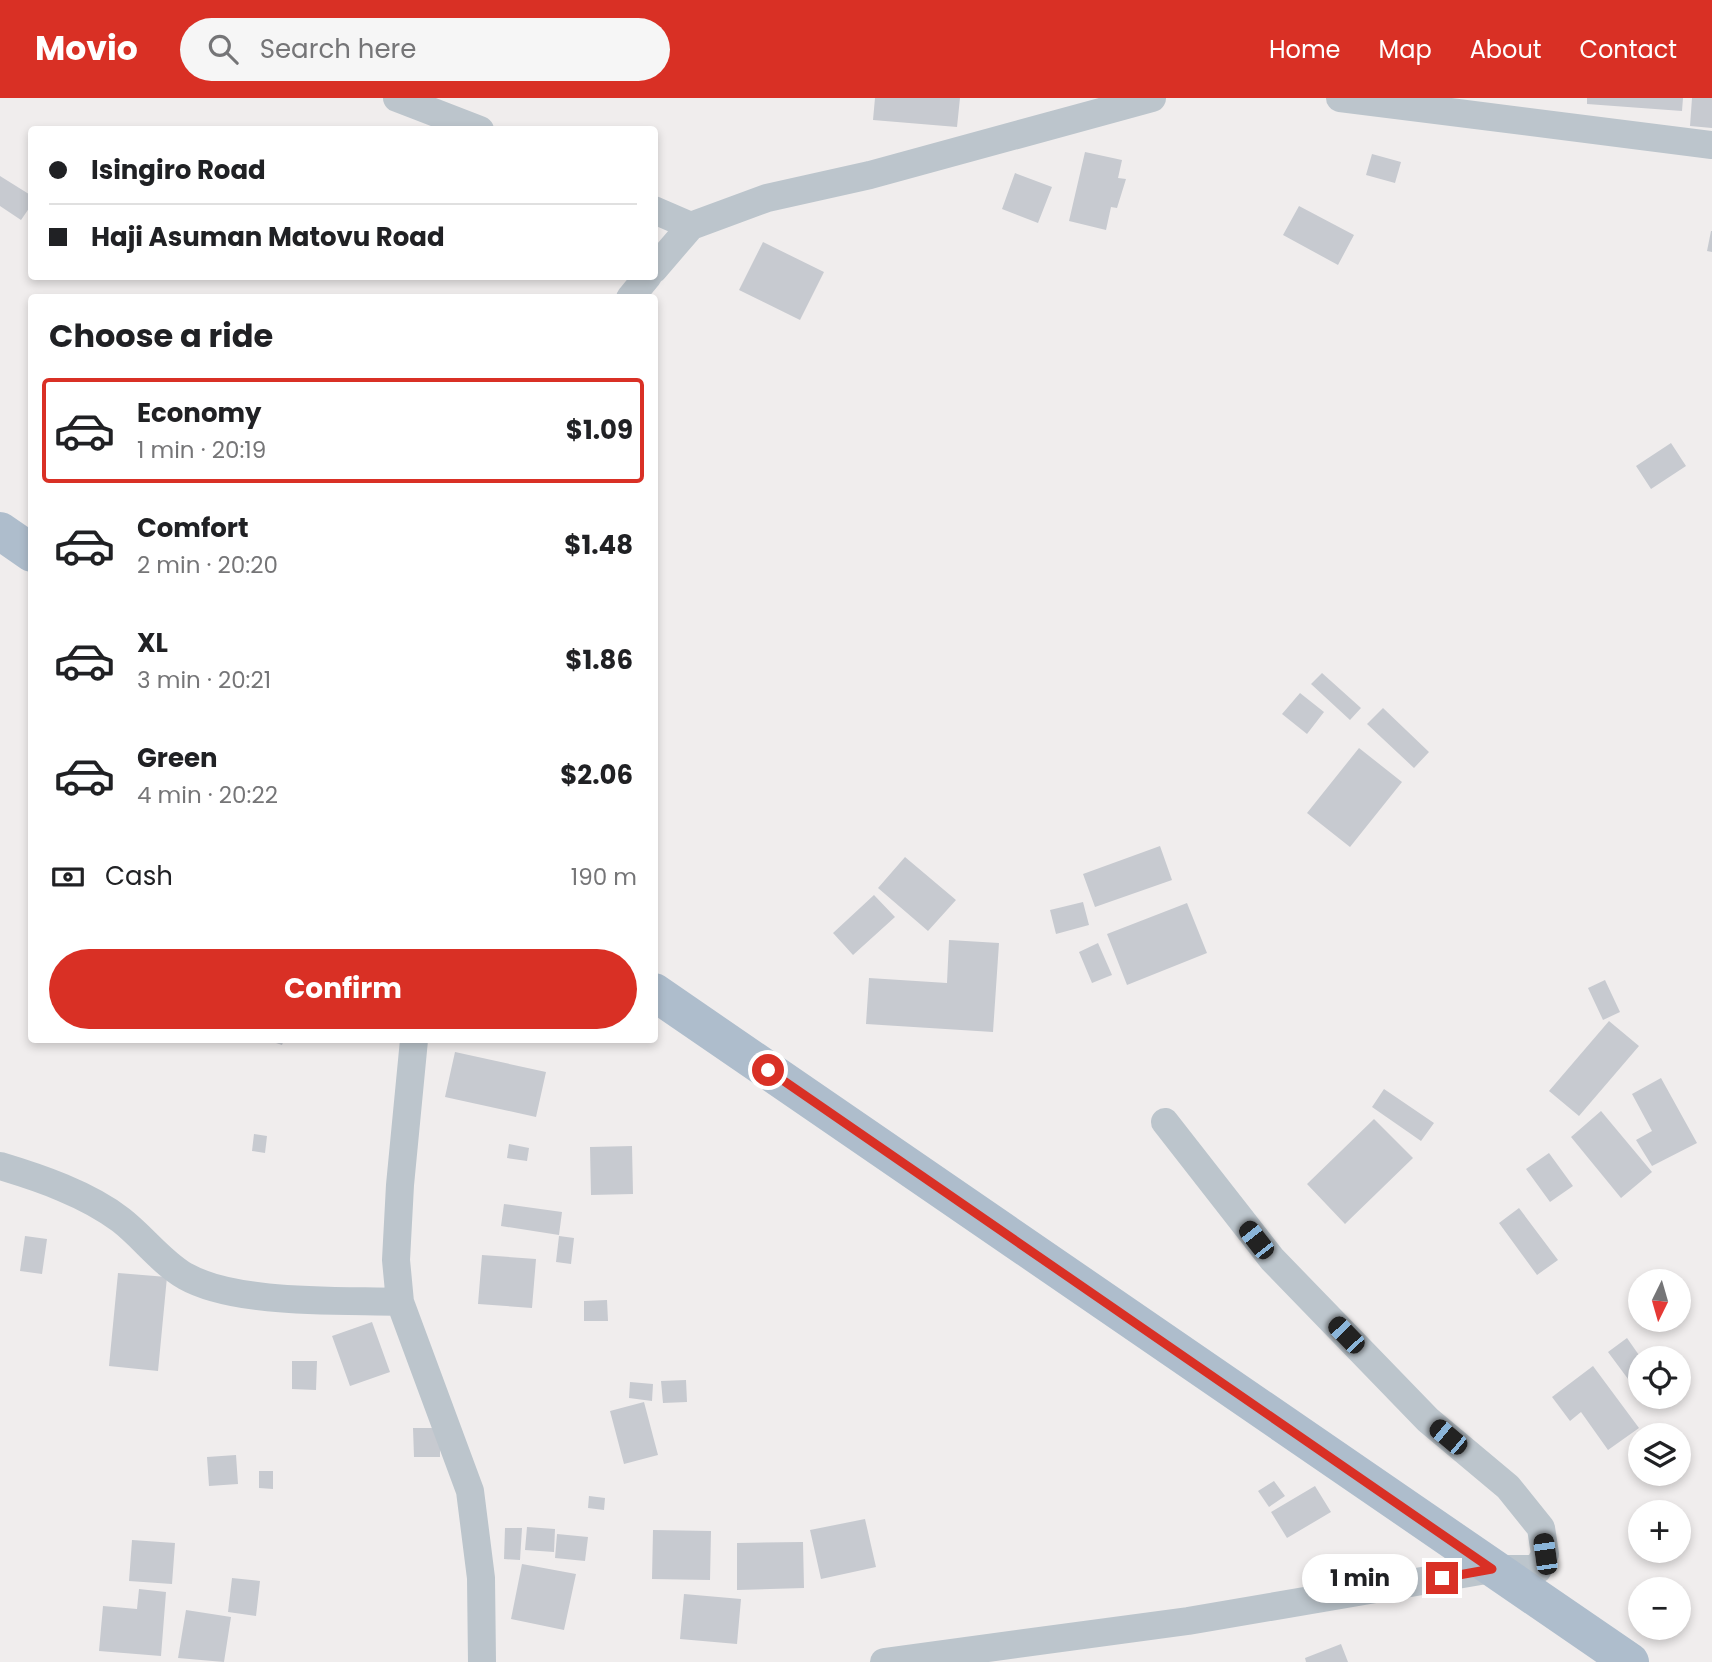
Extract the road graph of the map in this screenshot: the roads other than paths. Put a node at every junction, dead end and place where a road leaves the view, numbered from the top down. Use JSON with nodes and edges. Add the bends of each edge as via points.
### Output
{"nodes":[{"id":1,"x":397,"y":98,"type":"edge"},
{"id":2,"x":1152,"y":98,"type":"edge"},
{"id":3,"x":1340,"y":98,"type":"edge"},
{"id":4,"x":470,"y":126,"type":"edge"},
{"id":5,"x":1712,"y":145,"type":"edge"},
{"id":6,"x":658,"y":212,"type":"edge"},
{"id":7,"x":691,"y":226,"type":"junction"},
{"id":8,"x":658,"y":264,"type":"edge"},
{"id":9,"x":645,"y":280,"type":"edge"},
{"id":10,"x":633,"y":294,"type":"edge"},
{"id":11,"x":0,"y":531,"type":"edge"},
{"id":12,"x":28,"y":550,"type":"edge"},
{"id":13,"x":658,"y":995,"type":"edge"},
{"id":14,"x":414,"y":1043,"type":"edge"},
{"id":15,"x":1166,"y":1122,"type":"dead end"},
{"id":16,"x":0,"y":1166,"type":"edge"},
{"id":17,"x":400,"y":1302,"type":"junction"},
{"id":18,"x":1492,"y":1569,"type":"junction"},
{"id":19,"x":1062,"y":1650,"type":"edge"},
{"id":20,"x":482,"y":1662,"type":"edge"},
{"id":21,"x":887,"y":1662,"type":"edge"},
{"id":22,"x":1630,"y":1662,"type":"edge"}],
"edges":[{"from":1,"to":4,"type":"street"},
{"from":2,"to":7,"type":"street","via":[[870,175],[767,198]]},
{"from":3,"to":5,"type":"street"},
{"from":6,"to":7,"type":"street"},
{"from":7,"to":8,"type":"street"},
{"from":9,"to":10,"type":"street"},
{"from":11,"to":12,"type":"main road"},
{"from":13,"to":18,"type":"main road"},
{"from":14,"to":17,"type":"street","via":[[400,1185]]},
{"from":15,"to":18,"type":"street","via":[[1272,1259],[1428,1420],[1508,1487],[1541,1528],[1545,1554],[1538,1569]]},
{"from":16,"to":17,"type":"street","via":[[75,1194],[120,1220],[186,1277],[225,1289],[285,1298]]},
{"from":17,"to":20,"type":"street","via":[[470,1491],[481,1578]]},
{"from":18,"to":19,"type":"street","via":[[1188,1621]]},
{"from":18,"to":22,"type":"main road"},
{"from":19,"to":21,"type":"street"}]}
